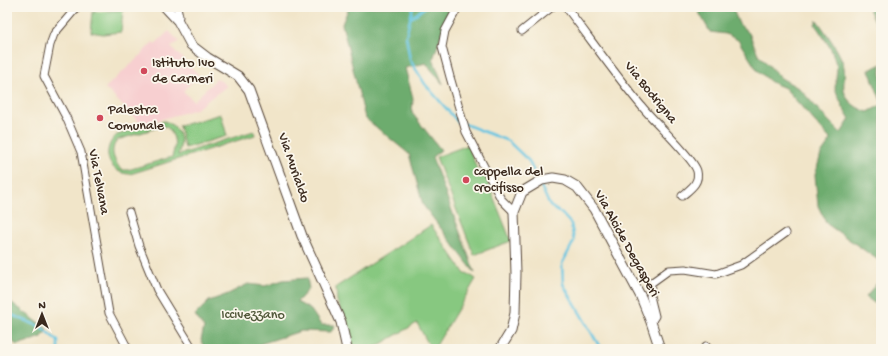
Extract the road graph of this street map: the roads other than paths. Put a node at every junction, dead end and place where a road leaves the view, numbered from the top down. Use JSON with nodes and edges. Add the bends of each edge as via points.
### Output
{"nodes":[{"id":1,"x":77,"y":7,"type":"edge"},
{"id":2,"x":165,"y":7,"type":"edge"},
{"id":3,"x":177,"y":7,"type":"edge"},
{"id":4,"x":458,"y":7,"type":"edge"},
{"id":5,"x":552,"y":7,"type":"edge"},
{"id":6,"x":566,"y":7,"type":"edge"},
{"id":7,"x":178,"y":21,"type":"junction"},
{"id":8,"x":522,"y":31,"type":"dead end"},
{"id":9,"x":682,"y":196,"type":"dead end"},
{"id":10,"x":129,"y":212,"type":"dead end"},
{"id":11,"x":514,"y":212,"type":"junction"},
{"id":12,"x":786,"y":233,"type":"dead end"},
{"id":13,"x":651,"y":322,"type":"junction"},
{"id":14,"x":128,"y":349,"type":"edge"},
{"id":15,"x":193,"y":349,"type":"edge"},
{"id":16,"x":347,"y":349,"type":"edge"},
{"id":17,"x":500,"y":349,"type":"edge"},
{"id":18,"x":660,"y":349,"type":"edge"}],
"edges":[{"from":1,"to":14,"type":"street","name":"Via Telvana","via":[[54,34],[44,76],[81,152],[109,313]]},
{"from":2,"to":7,"type":"street","name":"Via Murialdo"},
{"from":3,"to":7,"type":"street","name":"Via Murialdo"},
{"from":4,"to":11,"type":"street","via":[[445,31],[442,47],[461,118],[500,199]]},
{"from":5,"to":8,"type":"street"},
{"from":6,"to":9,"type":"street","name":"Via Bodrigna","via":[[643,108],[697,170],[698,179]]},
{"from":7,"to":16,"type":"street","name":"Via Murialdo","via":[[191,45],[238,76],[249,90],[302,236],[341,322]]},
{"from":10,"to":15,"type":"street","name":"Via Telvana","via":[[139,246],[157,290]]},
{"from":11,"to":13,"type":"street","name":"Via Alcide Degasperi","via":[[522,192],[542,180],[566,180],[577,187],[594,209],[641,297]]},
{"from":11,"to":17,"type":"street","name":"Via Alcide Degasperi","via":[[515,313],[511,331]]},
{"from":12,"to":13,"type":"street","name":"Via Alcide Degasperi","via":[[741,265],[716,274],[685,269],[669,270],[651,283],[650,296],[655,316]]},
{"from":13,"to":18,"type":"street","name":"Via Alcide Degasperi"}]}
